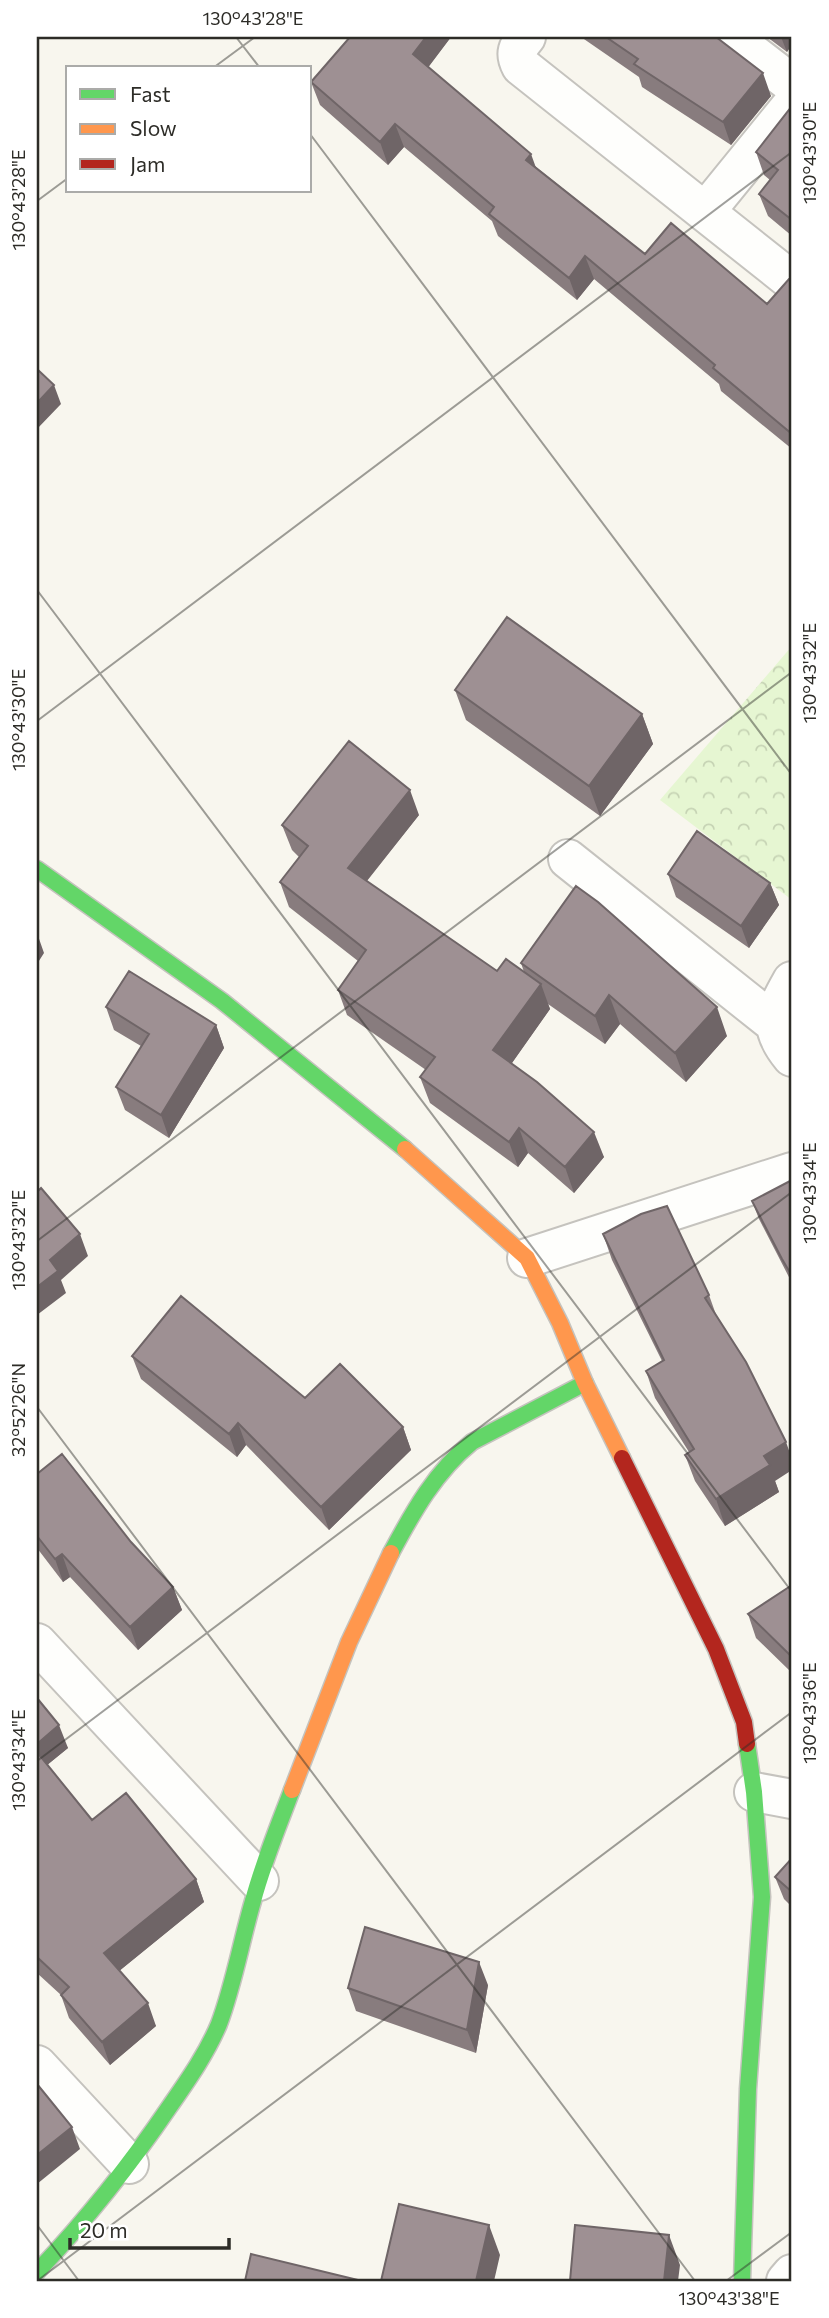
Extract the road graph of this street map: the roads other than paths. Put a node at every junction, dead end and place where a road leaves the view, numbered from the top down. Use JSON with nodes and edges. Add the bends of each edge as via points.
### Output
{"nodes":[{"id":1,"x":526,"y":37,"type":"edge"},
{"id":2,"x":731,"y":37,"type":"edge"},
{"id":3,"x":792,"y":84,"type":"edge"},
{"id":4,"x":792,"y":104,"type":"edge"},
{"id":5,"x":705,"y":212,"type":"junction"},
{"id":6,"x":792,"y":281,"type":"edge"},
{"id":7,"x":568,"y":859,"type":"dead end"},
{"id":8,"x":37,"y":869,"type":"edge"},
{"id":9,"x":792,"y":981,"type":"edge"},
{"id":10,"x":774,"y":1023,"type":"junction"},
{"id":11,"x":792,"y":1057,"type":"edge"},
{"id":12,"x":792,"y":1172,"type":"edge"},
{"id":13,"x":527,"y":1258,"type":"junction"},
{"id":14,"x":585,"y":1383,"type":"junction"},
{"id":15,"x":37,"y":1643,"type":"edge"},
{"id":16,"x":754,"y":1792,"type":"junction"},
{"id":17,"x":792,"y":1799,"type":"edge"},
{"id":18,"x":259,"y":1881,"type":"junction"},
{"id":19,"x":37,"y":2065,"type":"edge"},
{"id":20,"x":129,"y":2164,"type":"junction"},
{"id":21,"x":37,"y":2272,"type":"edge"},
{"id":22,"x":792,"y":2274,"type":"edge"},
{"id":23,"x":742,"y":2281,"type":"edge"},
{"id":24,"x":786,"y":2281,"type":"edge"}],
"edges":[{"from":1,"to":5,"type":"street","via":[[516,55],[521,65]]},
{"from":2,"to":3,"type":"street"},
{"from":4,"to":5,"type":"street"},
{"from":5,"to":6,"type":"street"},
{"from":7,"to":10,"type":"street"},
{"from":8,"to":13,"type":"street","via":[[222,1001],[431,1170]]},
{"from":9,"to":10,"type":"street"},
{"from":10,"to":11,"type":"street"},
{"from":12,"to":13,"type":"street"},
{"from":13,"to":14,"type":"street"},
{"from":14,"to":16,"type":"street","via":[[732,1687],[744,1722]]},
{"from":14,"to":18,"type":"street","via":[[472,1441],[442,1470],[415,1510],[386,1561],[335,1673]]},
{"from":15,"to":18,"type":"street"},
{"from":16,"to":17,"type":"street"},
{"from":16,"to":23,"type":"street","via":[[762,1897],[748,2089]]},
{"from":18,"to":20,"type":"street","via":[[217,2026],[191,2074]]},
{"from":19,"to":20,"type":"street"},
{"from":20,"to":21,"type":"street"},
{"from":22,"to":24,"type":"street"}]}
